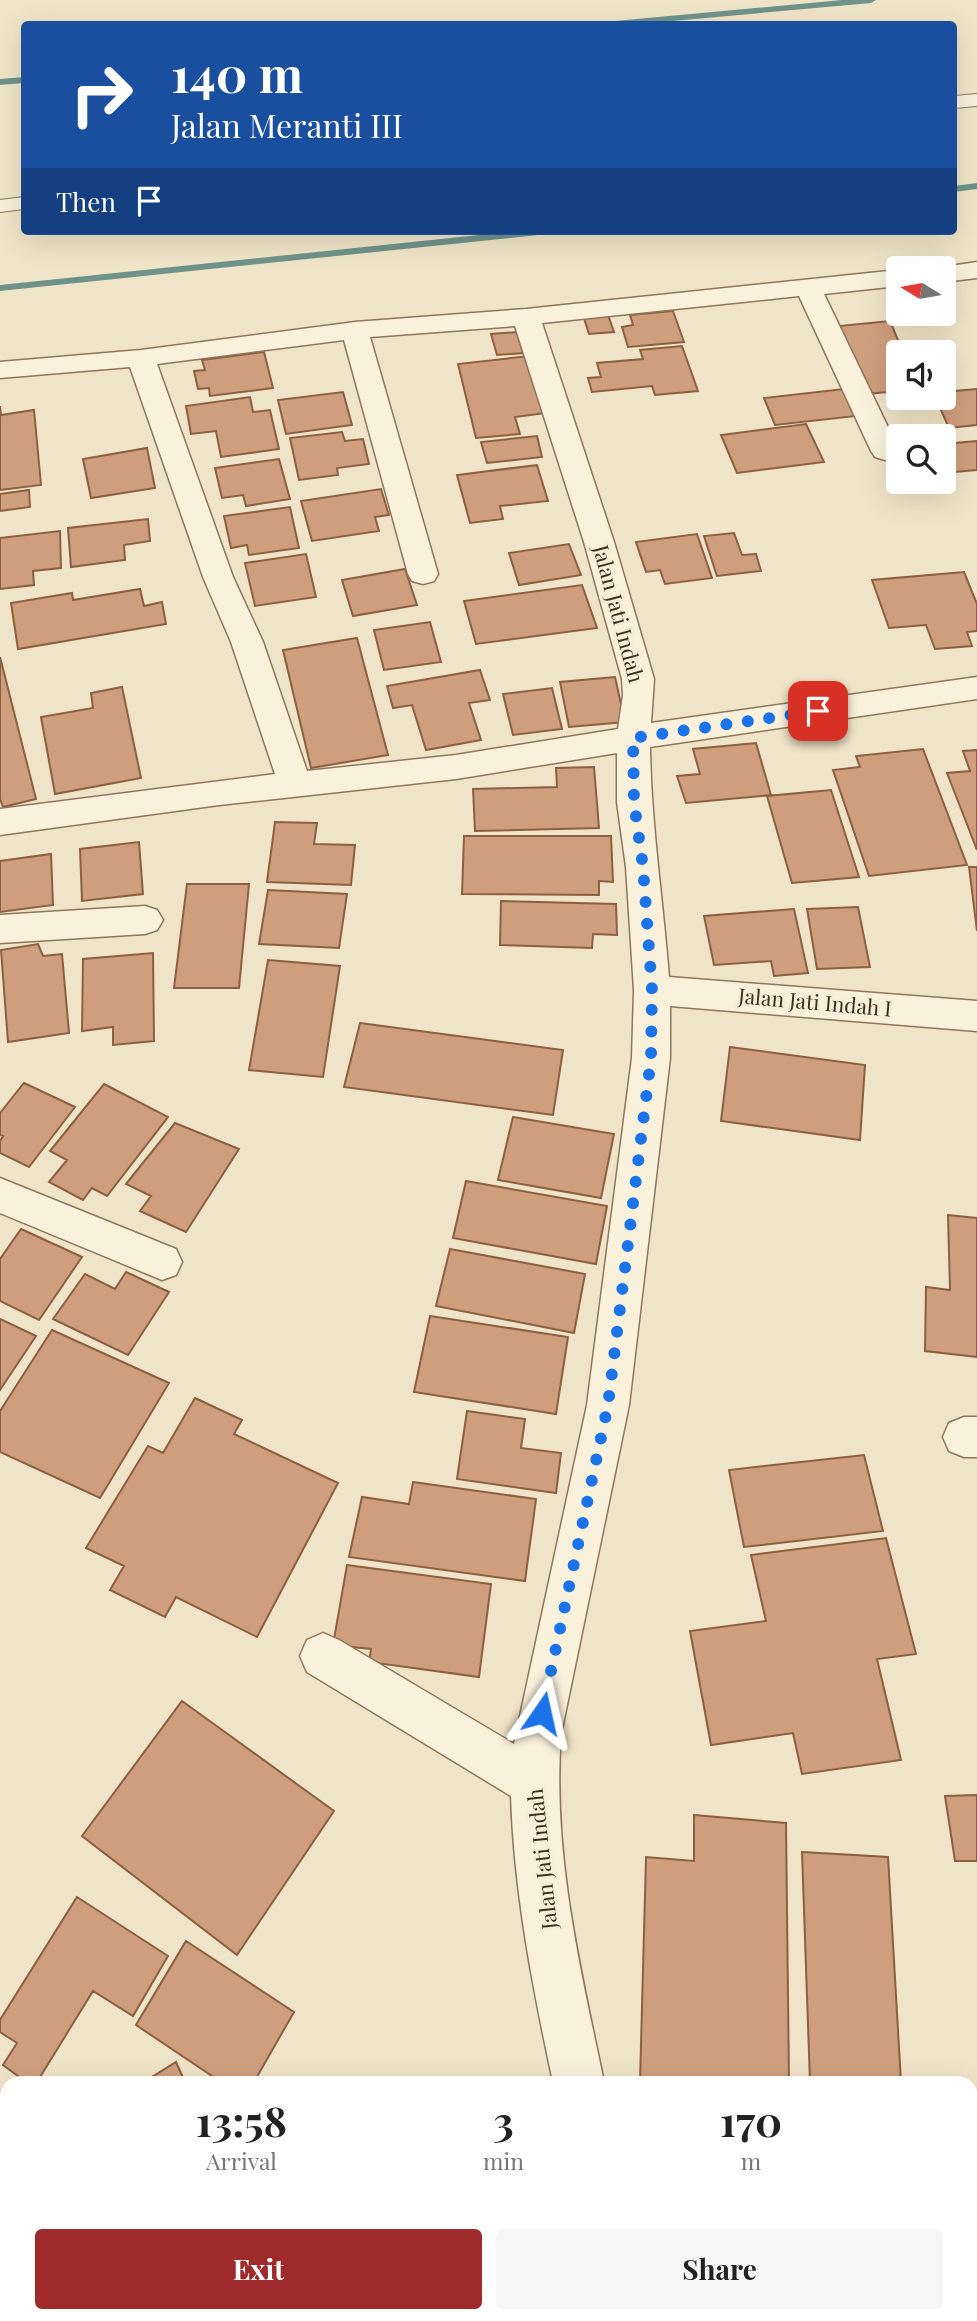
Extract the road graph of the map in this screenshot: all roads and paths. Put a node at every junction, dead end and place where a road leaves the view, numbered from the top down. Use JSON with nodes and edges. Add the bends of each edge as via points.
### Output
{"nodes":[{"id":1,"x":977,"y":100,"type":"edge"},
{"id":2,"x":957,"y":102,"type":"edge"},
{"id":3,"x":21,"y":203,"type":"edge"},
{"id":4,"x":0,"y":206,"type":"edge"},
{"id":5,"x":977,"y":271,"type":"edge"},
{"id":6,"x":956,"y":273,"type":"edge"},
{"id":7,"x":886,"y":279,"type":"edge"},
{"id":8,"x":808,"y":288,"type":"junction"},
{"id":9,"x":526,"y":317,"type":"junction"},
{"id":10,"x":355,"y":330,"type":"junction"},
{"id":11,"x":141,"y":358,"type":"junction"},
{"id":12,"x":0,"y":370,"type":"edge"},
{"id":13,"x":885,"y":451,"type":"dead end"},
{"id":14,"x":423,"y":574,"type":"dead end"},
{"id":15,"x":977,"y":688,"type":"edge"},
{"id":16,"x":633,"y":738,"type":"junction"},
{"id":17,"x":295,"y":785,"type":"junction"},
{"id":18,"x":0,"y":822,"type":"edge"},
{"id":19,"x":145,"y":920,"type":"dead end"},
{"id":20,"x":0,"y":929,"type":"edge"},
{"id":21,"x":652,"y":990,"type":"junction"},
{"id":22,"x":976,"y":1018,"type":"edge"},
{"id":23,"x":0,"y":1195,"type":"edge"},
{"id":24,"x":162,"y":1262,"type":"dead end"},
{"id":25,"x":323,"y":1656,"type":"dead end"},
{"id":26,"x":534,"y":1783,"type":"junction"},
{"id":27,"x":577,"y":2076,"type":"edge"}],
"edges":[{"from":1,"to":2,"type":"lane"},
{"from":3,"to":4,"type":"lane"},
{"from":5,"to":6,"type":"street"},
{"from":7,"to":8,"type":"street"},
{"from":8,"to":9,"type":"street"},
{"from":8,"to":13,"type":"street"},
{"from":9,"to":10,"type":"street"},
{"from":9,"to":16,"type":"street","name":"Jalan Jati Indah","via":[[638,679]]},
{"from":10,"to":11,"type":"street"},
{"from":10,"to":14,"type":"street"},
{"from":11,"to":12,"type":"street"},
{"from":11,"to":17,"type":"street"},
{"from":15,"to":16,"type":"street"},
{"from":16,"to":17,"type":"street","via":[[456,767]]},
{"from":16,"to":21,"type":"street","name":"Jalan Jati Indah","via":[[634,802]]},
{"from":17,"to":18,"type":"street"},
{"from":19,"to":20,"type":"street"},
{"from":21,"to":22,"type":"street","name":"Jalan Jati Indah I"},
{"from":21,"to":26,"type":"street","name":"Jalan Jati Indah","via":[[651,1058],[608,1405],[538,1734]]},
{"from":23,"to":24,"type":"street"},
{"from":25,"to":26,"type":"street"},
{"from":26,"to":27,"type":"street","name":"Jalan Jati Indah","via":[[536,1833],[553,1955]]}]}
